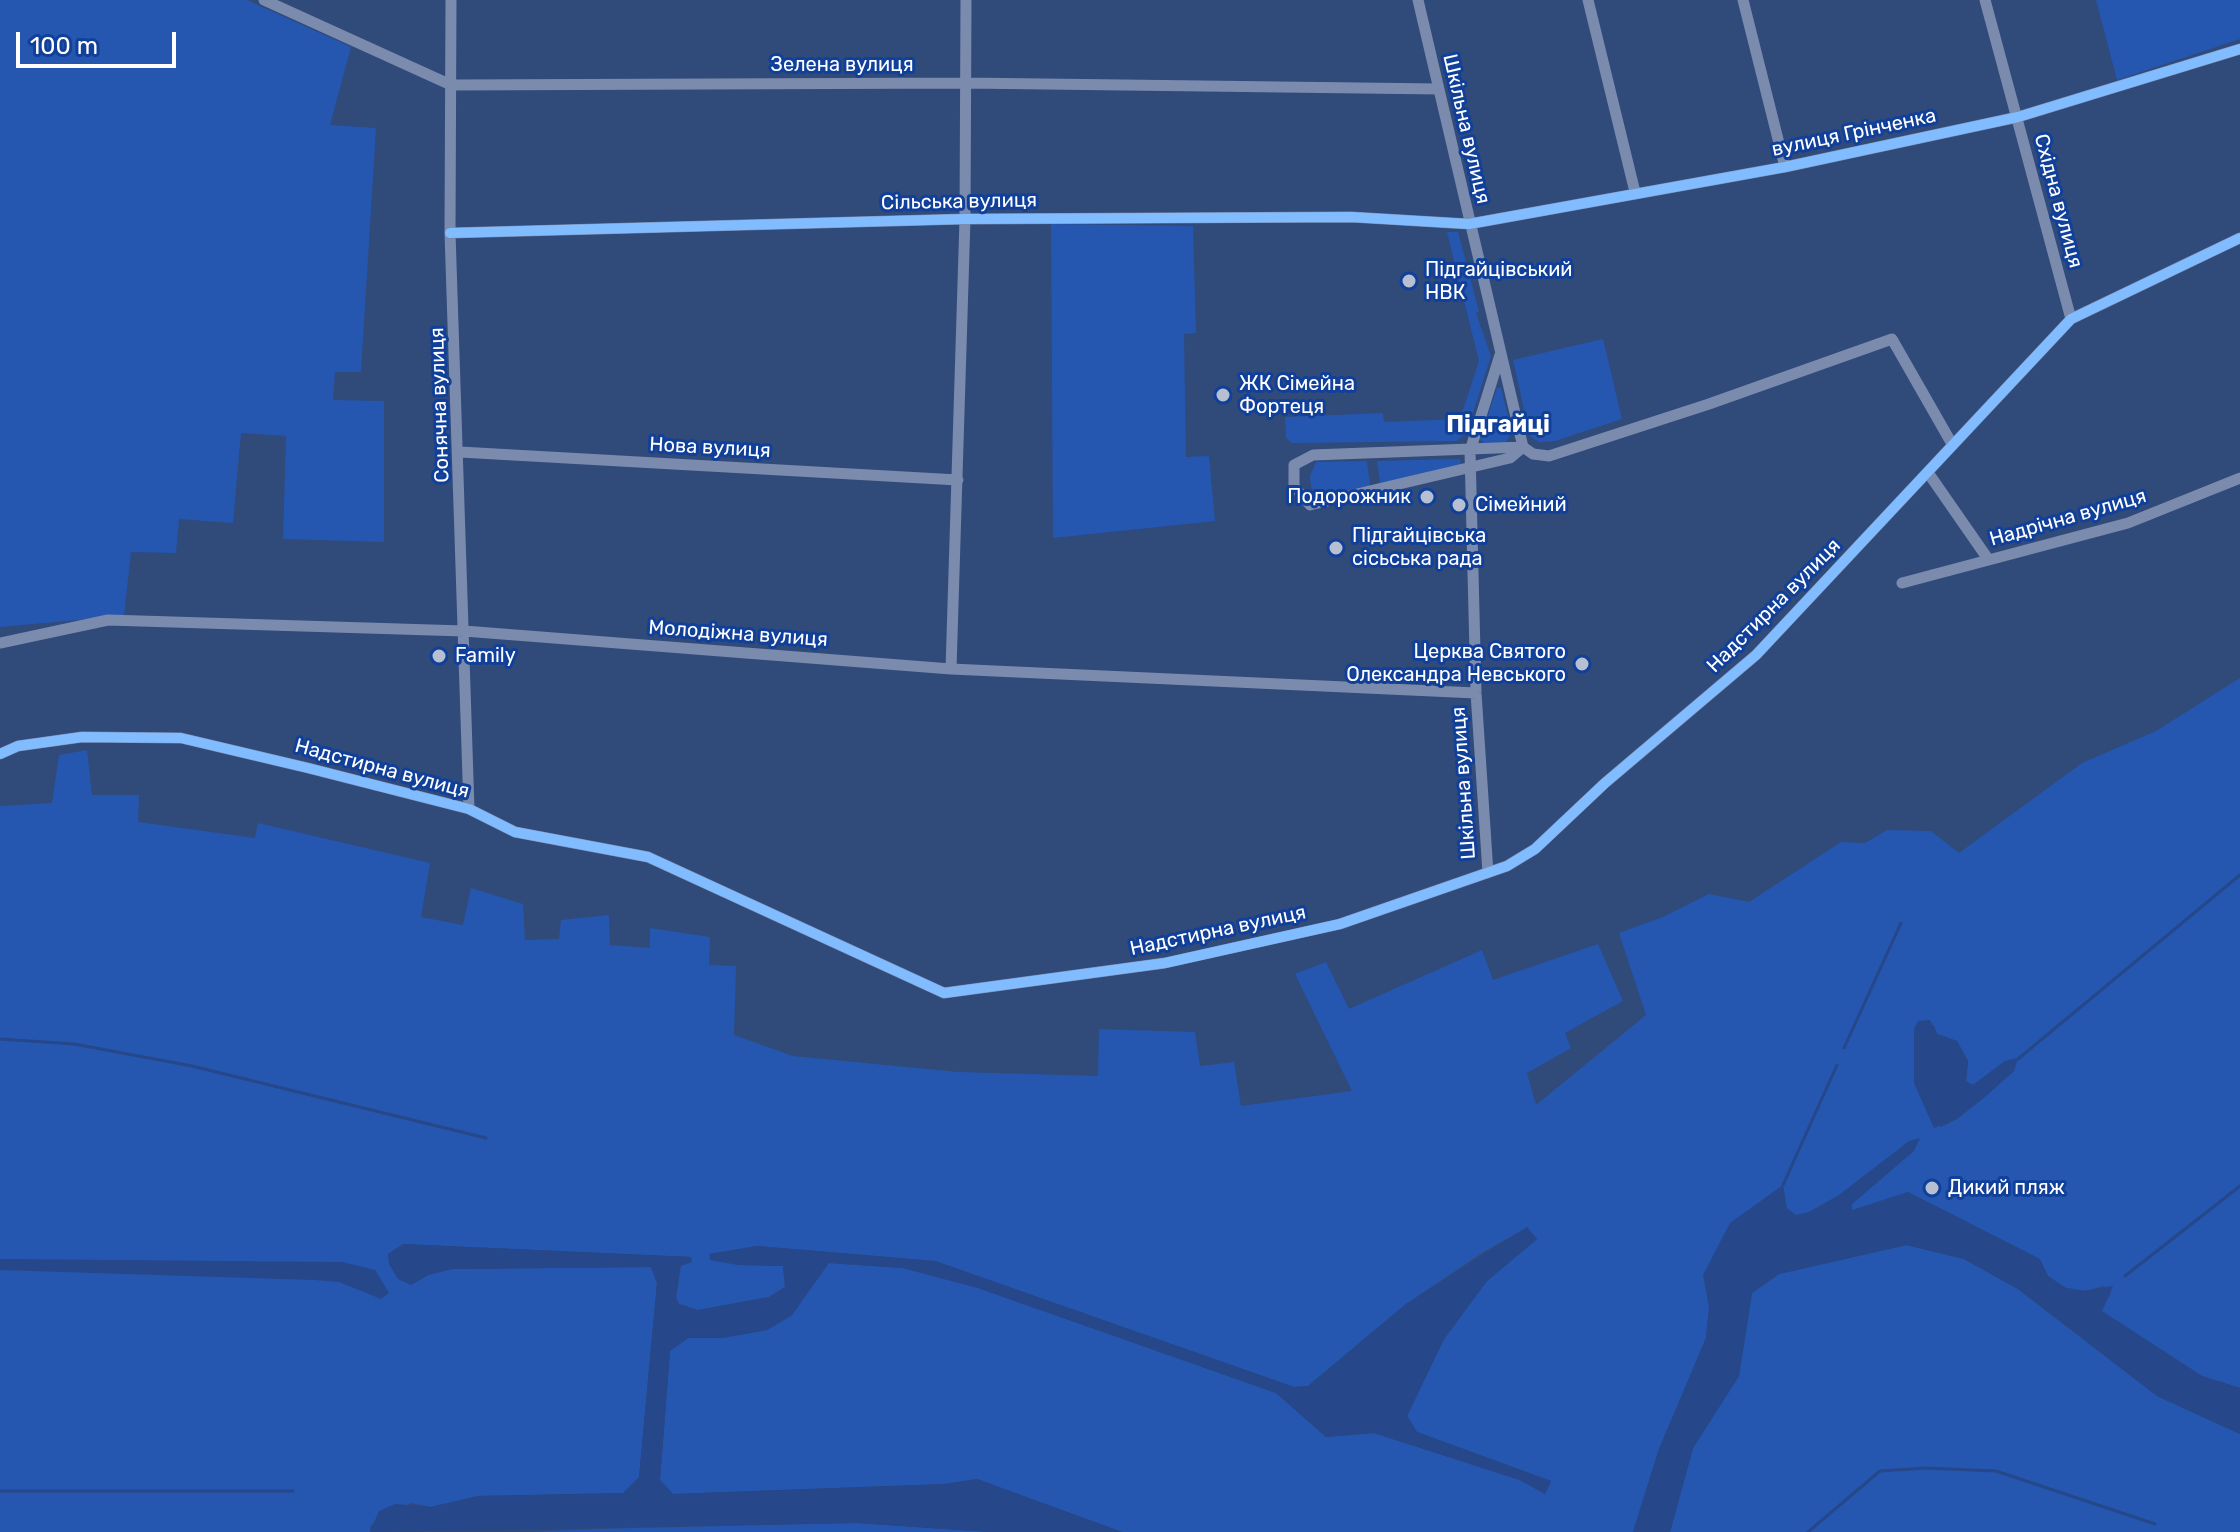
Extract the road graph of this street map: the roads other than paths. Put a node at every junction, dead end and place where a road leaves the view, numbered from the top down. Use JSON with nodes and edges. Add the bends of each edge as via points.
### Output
{"nodes":[{"id":1,"x":264,"y":0,"type":"edge"},
{"id":2,"x":451,"y":0,"type":"edge"},
{"id":3,"x":966,"y":0,"type":"edge"},
{"id":4,"x":1418,"y":0,"type":"edge"},
{"id":5,"x":1588,"y":0,"type":"edge"},
{"id":6,"x":1743,"y":0,"type":"edge"},
{"id":7,"x":1985,"y":0,"type":"edge"},
{"id":8,"x":2240,"y":49,"type":"edge"},
{"id":9,"x":966,"y":83,"type":"junction"},
{"id":10,"x":451,"y":85,"type":"junction"},
{"id":11,"x":1439,"y":89,"type":"junction"},
{"id":12,"x":2018,"y":117,"type":"junction"},
{"id":13,"x":1785,"y":167,"type":"junction"},
{"id":14,"x":1635,"y":192,"type":"junction"},
{"id":15,"x":965,"y":219,"type":"junction"},
{"id":16,"x":1469,"y":224,"type":"junction"},
{"id":17,"x":450,"y":233,"type":"junction"},
{"id":18,"x":2240,"y":238,"type":"edge"},
{"id":19,"x":2071,"y":319,"type":"junction"},
{"id":20,"x":1500,"y":355,"type":"junction"},
{"id":21,"x":1952,"y":444,"type":"junction"},
{"id":22,"x":1523,"y":447,"type":"junction"},
{"id":23,"x":1470,"y":451,"type":"junction"},
{"id":24,"x":460,"y":452,"type":"junction"},
{"id":25,"x":1471,"y":469,"type":"junction"},
{"id":26,"x":1929,"y":474,"type":"junction"},
{"id":27,"x":2240,"y":478,"type":"edge"},
{"id":28,"x":958,"y":480,"type":"junction"},
{"id":29,"x":1988,"y":559,"type":"junction"},
{"id":30,"x":1902,"y":583,"type":"dead end"},
{"id":31,"x":464,"y":631,"type":"junction"},
{"id":32,"x":0,"y":643,"type":"edge"},
{"id":33,"x":951,"y":669,"type":"junction"},
{"id":34,"x":1476,"y":693,"type":"junction"},
{"id":35,"x":0,"y":754,"type":"edge"},
{"id":36,"x":469,"y":809,"type":"junction"},
{"id":37,"x":1488,"y":873,"type":"junction"}],
"edges":[{"from":1,"to":10,"type":"street","name":"Зелена вулиця"},
{"from":2,"to":10,"type":"street","name":"Сонячна вулиця"},
{"from":3,"to":9,"type":"street"},
{"from":4,"to":11,"type":"street","name":"Шкільна вулиця"},
{"from":5,"to":14,"type":"street"},
{"from":6,"to":13,"type":"street"},
{"from":7,"to":12,"type":"street","name":"Східна вулиця"},
{"from":8,"to":12,"type":"street","name":"вулиця Грінченка"},
{"from":9,"to":10,"type":"street","name":"Зелена вулиця"},
{"from":9,"to":11,"type":"street","name":"Зелена вулиця"},
{"from":9,"to":15,"type":"street"},
{"from":10,"to":17,"type":"street","name":"Сонячна вулиця"},
{"from":11,"to":16,"type":"street","name":"Шкільна вулиця"},
{"from":12,"to":13,"type":"street","name":"вулиця Грінченка"},
{"from":12,"to":19,"type":"street","name":"Східна вулиця"},
{"from":13,"to":14,"type":"street","name":"вулиця Грінченка"},
{"from":14,"to":16,"type":"street","name":"вулиця Грінченка"},
{"from":15,"to":16,"type":"street","name":"Сільська вулиця","via":[[1351,217]]},
{"from":15,"to":17,"type":"street","name":"Сільська вулиця"},
{"from":15,"to":28,"type":"street"},
{"from":16,"to":20,"type":"street","name":"Шкільна вулиця"},
{"from":17,"to":24,"type":"street","name":"Сонячна вулиця"},
{"from":18,"to":19,"type":"street","name":"Надстирна вулиця"},
{"from":19,"to":21,"type":"street","name":"Надстирна вулиця"},
{"from":20,"to":22,"type":"street","name":"Шкільна вулиця"},
{"from":20,"to":23,"type":"street"},
{"from":21,"to":22,"type":"street","via":[[1892,339],[1549,456]]},
{"from":21,"to":26,"type":"street","name":"Надстирна вулиця"},
{"from":22,"to":23,"type":"street"},
{"from":22,"to":25,"type":"street","via":[[1510,458]]},
{"from":23,"to":25,"type":"street","name":"Шкільна вулиця"},
{"from":23,"to":25,"type":"street","via":[[1313,455],[1294,465],[1294,486],[1310,505]]},
{"from":24,"to":28,"type":"street","name":"Нова вулиця"},
{"from":24,"to":31,"type":"street","name":"Сонячна вулиця"},
{"from":25,"to":34,"type":"street","name":"Шкільна вулиця"},
{"from":26,"to":29,"type":"street"},
{"from":26,"to":37,"type":"street","name":"Надстирна вулиця","via":[[1756,655],[1535,849]]},
{"from":27,"to":29,"type":"street","name":"Надрічна вулиця","via":[[2128,523]]},
{"from":28,"to":33,"type":"street"},
{"from":29,"to":30,"type":"street","name":"Надрічна вулиця"},
{"from":31,"to":32,"type":"street","name":"Молодіжна вулиця","via":[[108,620]]},
{"from":31,"to":33,"type":"street","name":"Молодіжна вулиця"},
{"from":31,"to":36,"type":"street","name":"Сонячна вулиця"},
{"from":33,"to":34,"type":"street","name":"Молодіжна вулиця"},
{"from":34,"to":37,"type":"street","name":"Шкільна вулиця"},
{"from":35,"to":36,"type":"street","name":"Надстирна вулиця","via":[[18,746],[82,737],[181,738]]},
{"from":36,"to":37,"type":"street","name":"Надстирна вулиця","via":[[515,832],[648,857],[944,993],[1180,960],[1340,924]]}]}
